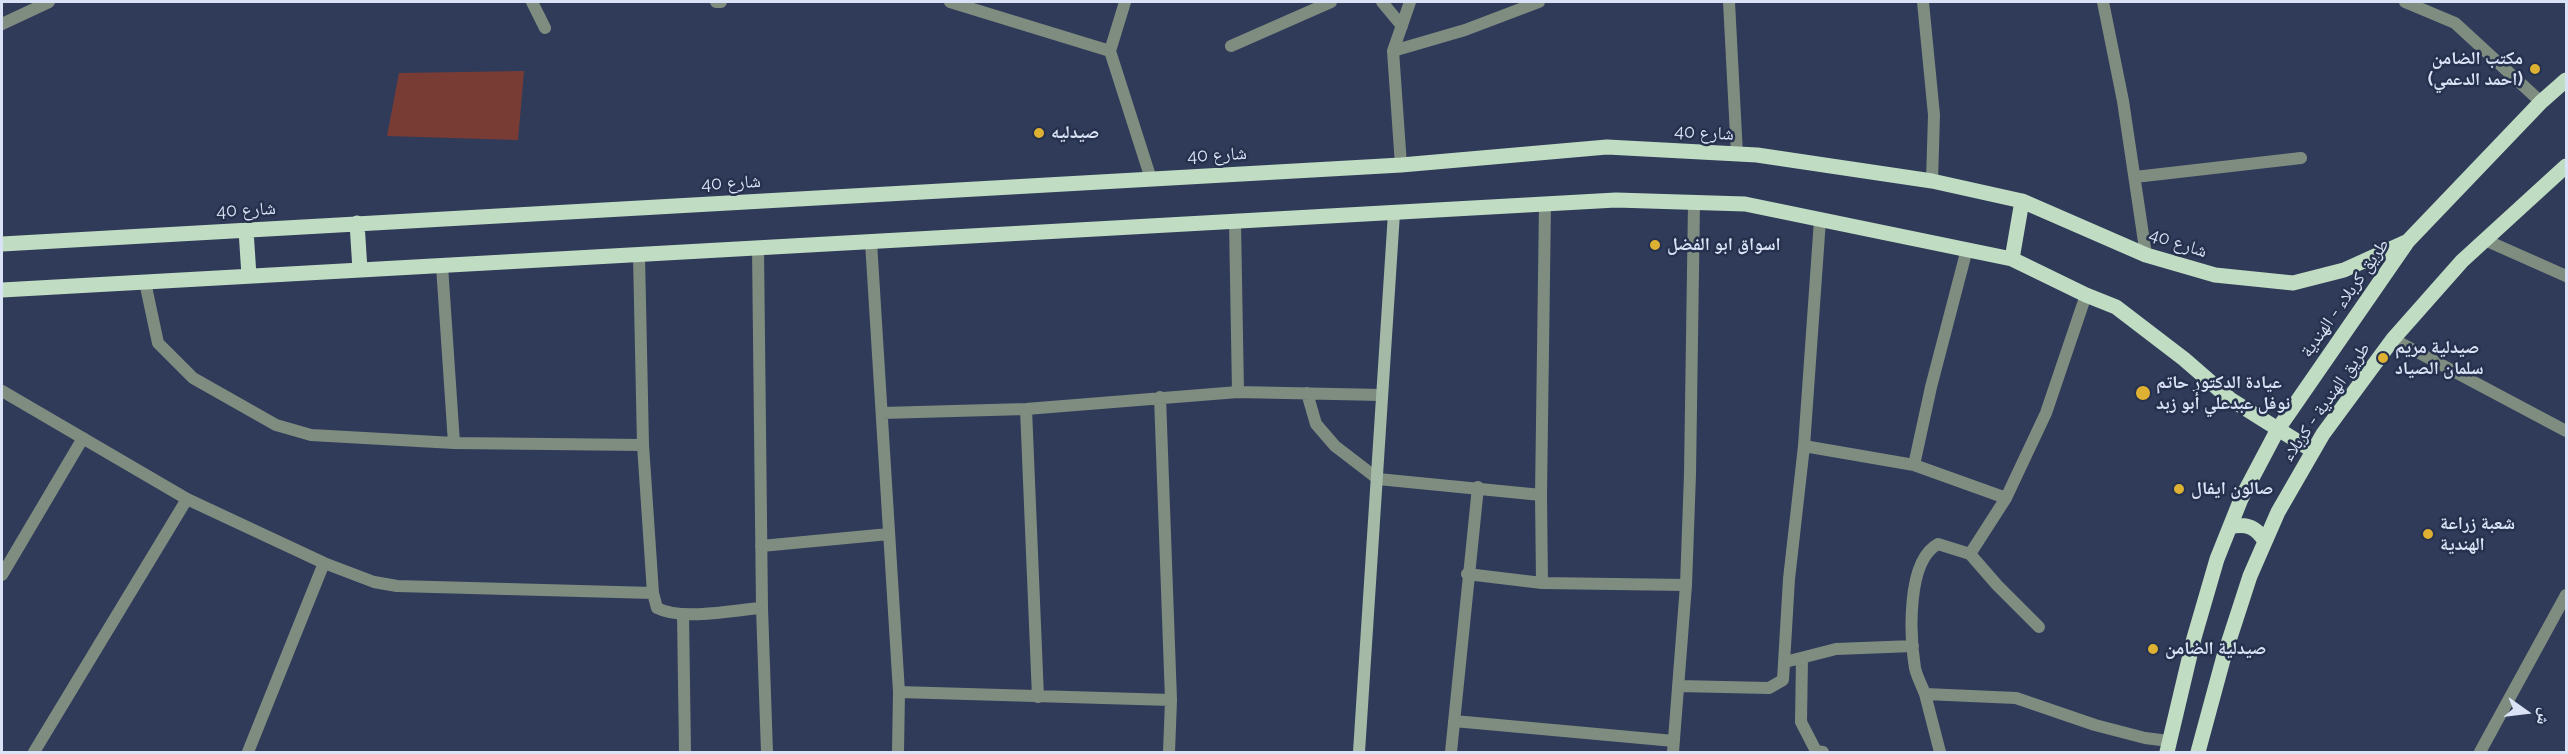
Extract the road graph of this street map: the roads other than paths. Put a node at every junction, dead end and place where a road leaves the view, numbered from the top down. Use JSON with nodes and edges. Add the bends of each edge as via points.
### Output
{"nodes":[{"id":1,"x":49,"y":2,"type":"edge"},
{"id":2,"x":532,"y":2,"type":"edge"},
{"id":3,"x":716,"y":2,"type":"edge"},
{"id":4,"x":721,"y":2,"type":"edge"},
{"id":5,"x":950,"y":2,"type":"edge"},
{"id":6,"x":1125,"y":2,"type":"edge"},
{"id":7,"x":1331,"y":2,"type":"edge"},
{"id":8,"x":1382,"y":2,"type":"edge"},
{"id":9,"x":1410,"y":2,"type":"edge"},
{"id":10,"x":1539,"y":2,"type":"edge"},
{"id":11,"x":1729,"y":2,"type":"edge"},
{"id":12,"x":1923,"y":2,"type":"edge"},
{"id":13,"x":2103,"y":2,"type":"edge"},
{"id":14,"x":2405,"y":2,"type":"edge"},
{"id":15,"x":2,"y":24,"type":"edge"},
{"id":16,"x":1401,"y":26,"type":"junction"},
{"id":17,"x":545,"y":28,"type":"dead end"},
{"id":18,"x":1231,"y":46,"type":"dead end"},
{"id":19,"x":1110,"y":51,"type":"junction"},
{"id":20,"x":1393,"y":51,"type":"junction"},
{"id":21,"x":2566,"y":80,"type":"edge"},
{"id":22,"x":2541,"y":102,"type":"junction"},
{"id":23,"x":1737,"y":154,"type":"junction"},
{"id":24,"x":2301,"y":158,"type":"dead end"},
{"id":25,"x":1401,"y":165,"type":"junction"},
{"id":26,"x":2566,"y":166,"type":"edge"},
{"id":27,"x":2135,"y":177,"type":"junction"},
{"id":28,"x":1151,"y":178,"type":"junction"},
{"id":29,"x":1932,"y":181,"type":"junction"},
{"id":30,"x":2022,"y":201,"type":"junction"},
{"id":31,"x":1694,"y":203,"type":"junction"},
{"id":32,"x":1545,"y":204,"type":"junction"},
{"id":33,"x":1394,"y":213,"type":"junction"},
{"id":34,"x":1820,"y":220,"type":"junction"},
{"id":35,"x":1235,"y":222,"type":"junction"},
{"id":36,"x":357,"y":224,"type":"junction"},
{"id":37,"x":246,"y":230,"type":"junction"},
{"id":38,"x":2485,"y":240,"type":"junction"},
{"id":39,"x":2408,"y":241,"type":"junction"},
{"id":40,"x":871,"y":242,"type":"junction"},
{"id":41,"x":2,"y":243,"type":"edge"},
{"id":42,"x":758,"y":248,"type":"junction"},
{"id":43,"x":1967,"y":249,"type":"junction"},
{"id":44,"x":639,"y":255,"type":"junction"},
{"id":45,"x":2146,"y":255,"type":"junction"},
{"id":46,"x":2012,"y":259,"type":"junction"},
{"id":47,"x":442,"y":266,"type":"junction"},
{"id":48,"x":360,"y":270,"type":"junction"},
{"id":49,"x":249,"y":276,"type":"junction"},
{"id":50,"x":2566,"y":276,"type":"edge"},
{"id":51,"x":145,"y":282,"type":"junction"},
{"id":52,"x":2,"y":290,"type":"edge"},
{"id":53,"x":2086,"y":296,"type":"junction"},
{"id":54,"x":2393,"y":339,"type":"junction"},
{"id":55,"x":1238,"y":392,"type":"junction"},
{"id":56,"x":1307,"y":393,"type":"junction"},
{"id":57,"x":1382,"y":395,"type":"junction"},
{"id":58,"x":4,"y":396,"type":"edge"},
{"id":59,"x":1160,"y":397,"type":"junction"},
{"id":60,"x":1026,"y":409,"type":"junction"},
{"id":61,"x":882,"y":413,"type":"junction"},
{"id":62,"x":2278,"y":429,"type":"junction"},
{"id":63,"x":2566,"y":431,"type":"edge"},
{"id":64,"x":83,"y":438,"type":"junction"},
{"id":65,"x":454,"y":443,"type":"junction"},
{"id":66,"x":643,"y":445,"type":"junction"},
{"id":67,"x":1804,"y":446,"type":"junction"},
{"id":68,"x":2313,"y":451,"type":"junction"},
{"id":69,"x":1914,"y":465,"type":"junction"},
{"id":70,"x":1378,"y":479,"type":"junction"},
{"id":71,"x":1478,"y":487,"type":"junction"},
{"id":72,"x":1541,"y":495,"type":"junction"},
{"id":73,"x":2006,"y":498,"type":"junction"},
{"id":74,"x":187,"y":499,"type":"junction"},
{"id":75,"x":2230,"y":527,"type":"junction"},
{"id":76,"x":889,"y":534,"type":"junction"},
{"id":77,"x":2265,"y":542,"type":"junction"},
{"id":78,"x":761,"y":546,"type":"junction"},
{"id":79,"x":1970,"y":554,"type":"junction"},
{"id":80,"x":324,"y":563,"type":"junction"},
{"id":81,"x":1467,"y":574,"type":"junction"},
{"id":82,"x":2,"y":575,"type":"edge"},
{"id":83,"x":1542,"y":584,"type":"junction"},
{"id":84,"x":1686,"y":585,"type":"junction"},
{"id":85,"x":652,"y":593,"type":"junction"},
{"id":86,"x":2566,"y":595,"type":"edge"},
{"id":87,"x":762,"y":608,"type":"junction"},
{"id":88,"x":683,"y":614,"type":"junction"},
{"id":89,"x":2039,"y":627,"type":"dead end"},
{"id":90,"x":1913,"y":646,"type":"junction"},
{"id":91,"x":1802,"y":658,"type":"junction"},
{"id":92,"x":1785,"y":662,"type":"junction"},
{"id":93,"x":1678,"y":686,"type":"junction"},
{"id":94,"x":899,"y":692,"type":"junction"},
{"id":95,"x":1926,"y":694,"type":"junction"},
{"id":96,"x":1038,"y":697,"type":"junction"},
{"id":97,"x":1171,"y":700,"type":"junction"},
{"id":98,"x":1454,"y":721,"type":"junction"},
{"id":99,"x":1674,"y":747,"type":"edge"},
{"id":100,"x":2168,"y":747,"type":"edge"},
{"id":101,"x":34,"y":753,"type":"edge"},
{"id":102,"x":248,"y":753,"type":"edge"},
{"id":103,"x":685,"y":753,"type":"edge"},
{"id":104,"x":767,"y":753,"type":"edge"},
{"id":105,"x":898,"y":753,"type":"edge"},
{"id":106,"x":1169,"y":753,"type":"edge"},
{"id":107,"x":1359,"y":753,"type":"edge"},
{"id":108,"x":1451,"y":753,"type":"edge"},
{"id":109,"x":1822,"y":753,"type":"edge"},
{"id":110,"x":1940,"y":753,"type":"edge"},
{"id":111,"x":2198,"y":753,"type":"edge"},
{"id":112,"x":2480,"y":753,"type":"edge"}],
"edges":[{"from":1,"to":15,"type":"street"},
{"from":2,"to":17,"type":"street"},
{"from":3,"to":4,"type":"street"},
{"from":5,"to":19,"type":"street"},
{"from":6,"to":19,"type":"street"},
{"from":7,"to":18,"type":"street"},
{"from":8,"to":16,"type":"street"},
{"from":9,"to":16,"type":"street"},
{"from":10,"to":20,"type":"street","via":[[1466,30]]},
{"from":11,"to":23,"type":"street"},
{"from":12,"to":29,"type":"street","via":[[1935,115]]},
{"from":13,"to":27,"type":"street"},
{"from":14,"to":22,"type":"street","via":[[2456,23]]},
{"from":16,"to":20,"type":"street"},
{"from":19,"to":28,"type":"street"},
{"from":20,"to":25,"type":"street"},
{"from":21,"to":22,"type":"main road","name":"طريق كربلاء - الهندية"},
{"from":22,"to":39,"type":"main road","name":"طريق كربلاء - الهندية"},
{"from":23,"to":25,"type":"main road","name":"شارع 40","via":[[1607,147]]},
{"from":23,"to":29,"type":"main road","name":"شارع 40"},
{"from":24,"to":27,"type":"street"},
{"from":25,"to":28,"type":"main road","name":"شارع 40"},
{"from":26,"to":38,"type":"main road","name":"طريق الهندية - كربلاء"},
{"from":27,"to":45,"type":"street"},
{"from":28,"to":36,"type":"main road","name":"شارع 40"},
{"from":29,"to":30,"type":"main road","name":"شارع 40"},
{"from":30,"to":45,"type":"main road","name":"شارع 40"},
{"from":30,"to":46,"type":"main road"},
{"from":31,"to":32,"type":"main road","via":[[1616,200]]},
{"from":31,"to":34,"type":"main road","via":[[1745,204]]},
{"from":31,"to":84,"type":"street"},
{"from":32,"to":33,"type":"main road"},
{"from":32,"to":72,"type":"street"},
{"from":33,"to":35,"type":"main road"},
{"from":33,"to":57,"type":"street"},
{"from":34,"to":43,"type":"main road"},
{"from":34,"to":67,"type":"street"},
{"from":35,"to":40,"type":"main road"},
{"from":35,"to":55,"type":"street"},
{"from":36,"to":37,"type":"main road","name":"شارع 40"},
{"from":36,"to":48,"type":"main road"},
{"from":37,"to":41,"type":"main road","name":"شارع 40"},
{"from":37,"to":49,"type":"main road"},
{"from":38,"to":50,"type":"street"},
{"from":38,"to":54,"type":"main road","name":"طريق الهندية - كربلاء"},
{"from":39,"to":45,"type":"main road","name":"شارع 40","via":[[2344,270],[2293,283],[2215,276]]},
{"from":39,"to":62,"type":"main road","name":"طريق كربلاء - الهندية"},
{"from":40,"to":42,"type":"main road"},
{"from":40,"to":61,"type":"street"},
{"from":42,"to":44,"type":"main road"},
{"from":42,"to":78,"type":"street"},
{"from":43,"to":46,"type":"main road"},
{"from":43,"to":69,"type":"street","via":[[1930,387]]},
{"from":44,"to":47,"type":"main road"},
{"from":44,"to":66,"type":"street"},
{"from":46,"to":53,"type":"main road"},
{"from":47,"to":48,"type":"main road"},
{"from":47,"to":65,"type":"street"},
{"from":48,"to":49,"type":"main road"},
{"from":49,"to":51,"type":"main road"},
{"from":51,"to":52,"type":"main road"},
{"from":51,"to":65,"type":"street","via":[[158,343],[193,378],[276,425],[311,435]]},
{"from":53,"to":62,"type":"main road","via":[[2116,307],[2230,399]]},
{"from":53,"to":73,"type":"street","via":[[2046,413]]},
{"from":54,"to":63,"type":"street"},
{"from":54,"to":68,"type":"main road","name":"طريق الهندية - كربلاء"},
{"from":55,"to":56,"type":"street"},
{"from":55,"to":59,"type":"street"},
{"from":56,"to":57,"type":"street"},
{"from":56,"to":70,"type":"street","via":[[1316,424],[1335,446]]},
{"from":57,"to":70,"type":"street"},
{"from":58,"to":64,"type":"street"},
{"from":59,"to":60,"type":"street"},
{"from":59,"to":97,"type":"street"},
{"from":60,"to":61,"type":"street"},
{"from":60,"to":96,"type":"street"},
{"from":61,"to":76,"type":"street"},
{"from":62,"to":68,"type":"main road"},
{"from":62,"to":75,"type":"main road","name":"طريق كربلاء - الهندية"},
{"from":64,"to":74,"type":"street"},
{"from":64,"to":82,"type":"street"},
{"from":65,"to":66,"type":"street"},
{"from":66,"to":85,"type":"street"},
{"from":67,"to":69,"type":"street"},
{"from":67,"to":92,"type":"street","via":[[1789,579]]},
{"from":68,"to":77,"type":"main road","name":"طريق الهندية - كربلاء"},
{"from":69,"to":73,"type":"street"},
{"from":70,"to":71,"type":"street"},
{"from":70,"to":107,"type":"street"},
{"from":71,"to":72,"type":"street"},
{"from":71,"to":81,"type":"street"},
{"from":72,"to":83,"type":"street"},
{"from":73,"to":79,"type":"street"},
{"from":74,"to":80,"type":"street"},
{"from":74,"to":101,"type":"street"},
{"from":75,"to":77,"type":"main road","via":[[2254,528]]},
{"from":75,"to":100,"type":"main road","name":"طريق كربلاء - الهندية","via":[[2194,638]]},
{"from":76,"to":78,"type":"street"},
{"from":76,"to":94,"type":"street"},
{"from":77,"to":111,"type":"main road","name":"طريق الهندية - كربلاء","via":[[2223,656]]},
{"from":78,"to":87,"type":"street"},
{"from":79,"to":89,"type":"street"},
{"from":79,"to":90,"type":"street","via":[[1938,544],[1925,555],[1915,586]]},
{"from":80,"to":85,"type":"street","via":[[374,582],[397,586]]},
{"from":80,"to":102,"type":"street"},
{"from":81,"to":83,"type":"street"},
{"from":81,"to":98,"type":"street"},
{"from":83,"to":84,"type":"street"},
{"from":84,"to":93,"type":"street"},
{"from":85,"to":88,"type":"street","via":[[657,608]]},
{"from":86,"to":112,"type":"street"},
{"from":87,"to":88,"type":"street"},
{"from":87,"to":104,"type":"street"},
{"from":88,"to":103,"type":"street"},
{"from":90,"to":91,"type":"street","via":[[1836,649]]},
{"from":90,"to":95,"type":"street","via":[[1916,670]]},
{"from":91,"to":92,"type":"street"},
{"from":91,"to":109,"type":"street","via":[[1801,722],[1816,751]]},
{"from":92,"to":93,"type":"street","via":[[1783,681],[1769,688]]},
{"from":93,"to":99,"type":"street"},
{"from":94,"to":96,"type":"street"},
{"from":94,"to":105,"type":"street"},
{"from":95,"to":100,"type":"street","via":[[2016,698]]},
{"from":95,"to":110,"type":"street"},
{"from":96,"to":97,"type":"street"},
{"from":97,"to":106,"type":"street"},
{"from":98,"to":99,"type":"street"},
{"from":98,"to":108,"type":"street"}]}
